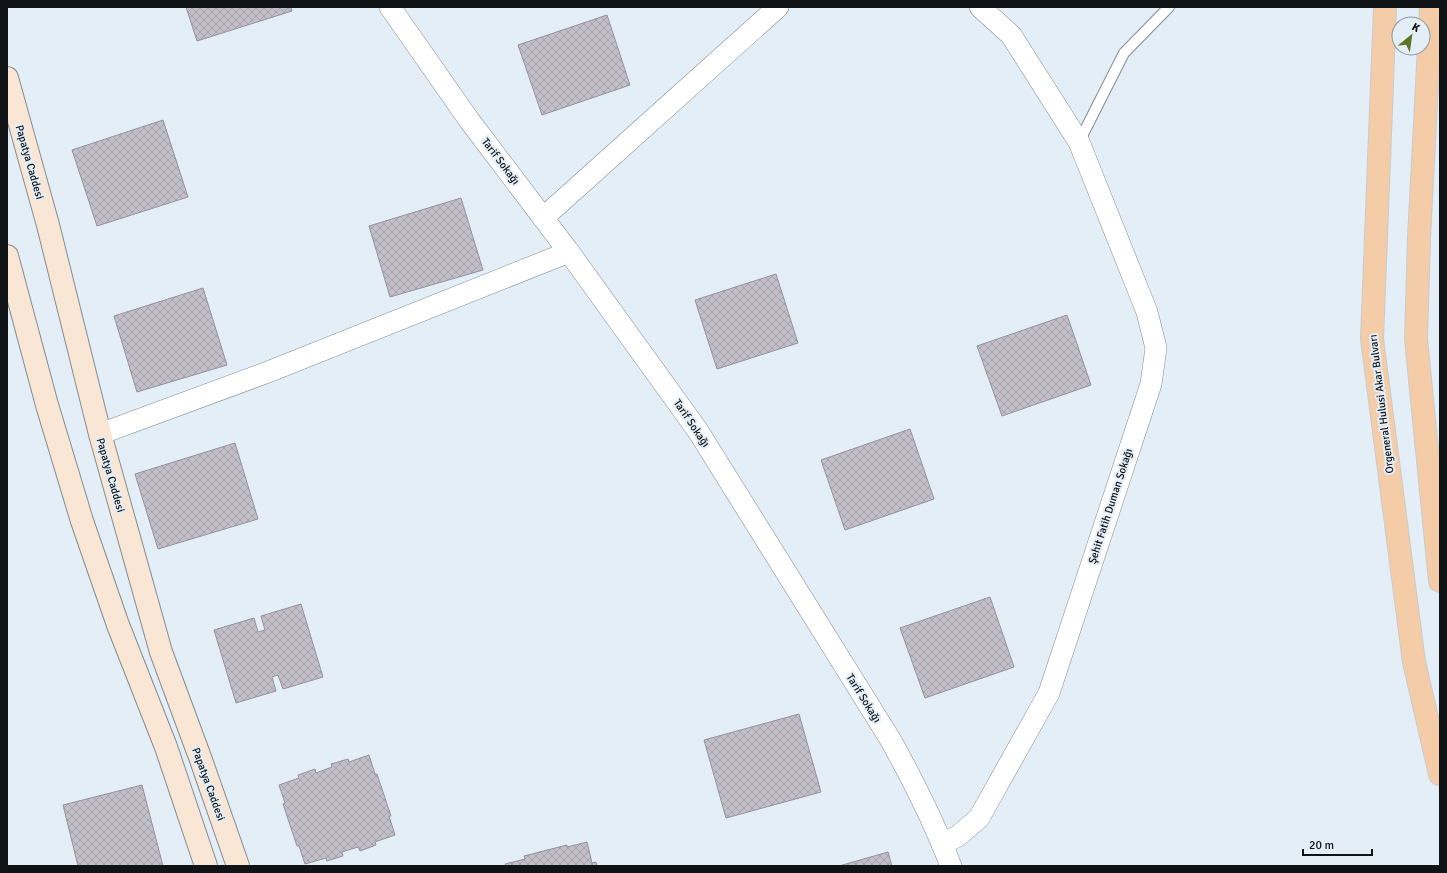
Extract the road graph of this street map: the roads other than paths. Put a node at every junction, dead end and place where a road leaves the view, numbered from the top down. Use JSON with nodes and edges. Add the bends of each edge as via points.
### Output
{"nodes":[{"id":1,"x":390,"y":7,"type":"edge"},
{"id":2,"x":778,"y":7,"type":"edge"},
{"id":3,"x":980,"y":7,"type":"edge"},
{"id":4,"x":1169,"y":7,"type":"edge"},
{"id":5,"x":1385,"y":7,"type":"edge"},
{"id":6,"x":1431,"y":7,"type":"edge"},
{"id":7,"x":7,"y":78,"type":"edge"},
{"id":8,"x":1079,"y":142,"type":"junction"},
{"id":9,"x":543,"y":218,"type":"junction"},
{"id":10,"x":569,"y":252,"type":"junction"},
{"id":11,"x":7,"y":256,"type":"edge"},
{"id":12,"x":100,"y":434,"type":"junction"},
{"id":13,"x":1440,"y":580,"type":"edge"},
{"id":14,"x":1440,"y":774,"type":"edge"},
{"id":15,"x":942,"y":844,"type":"junction"},
{"id":16,"x":206,"y":866,"type":"edge"},
{"id":17,"x":238,"y":866,"type":"edge"},
{"id":18,"x":951,"y":866,"type":"edge"}],
"edges":[{"from":1,"to":9,"type":"street","name":"Tarif Sokağı","via":[[469,120]]},
{"from":2,"to":9,"type":"street"},
{"from":3,"to":8,"type":"street","name":"Şehit Fatih Duman Sokağı","via":[[1011,35]]},
{"from":4,"to":8,"type":"lane","via":[[1124,53]]},
{"from":5,"to":14,"type":"main road","name":"Orgeneral Hulusi Akar Bulvarı","via":[[1372,339],[1414,662]]},
{"from":6,"to":13,"type":"main road","via":[[1416,338]]},
{"from":7,"to":12,"type":"street","name":"Papatya Caddesi","via":[[48,226]]},
{"from":8,"to":15,"type":"street","name":"Şehit Fatih Duman Sokağı","via":[[1148,312],[1156,348],[1151,384],[1049,693],[979,818],[958,836]]},
{"from":9,"to":10,"type":"street","name":"Tarif Sokağı"},
{"from":10,"to":12,"type":"street","via":[[268,372]]},
{"from":10,"to":15,"type":"street","name":"Tarif Sokağı","via":[[698,431],[890,739],[911,776]]},
{"from":11,"to":16,"type":"street","via":[[47,405],[82,520],[118,625],[168,754]]},
{"from":12,"to":17,"type":"street","name":"Papatya Caddesi","via":[[161,652],[202,760]]},
{"from":15,"to":18,"type":"street","name":"Tarif Sokağı"}]}
